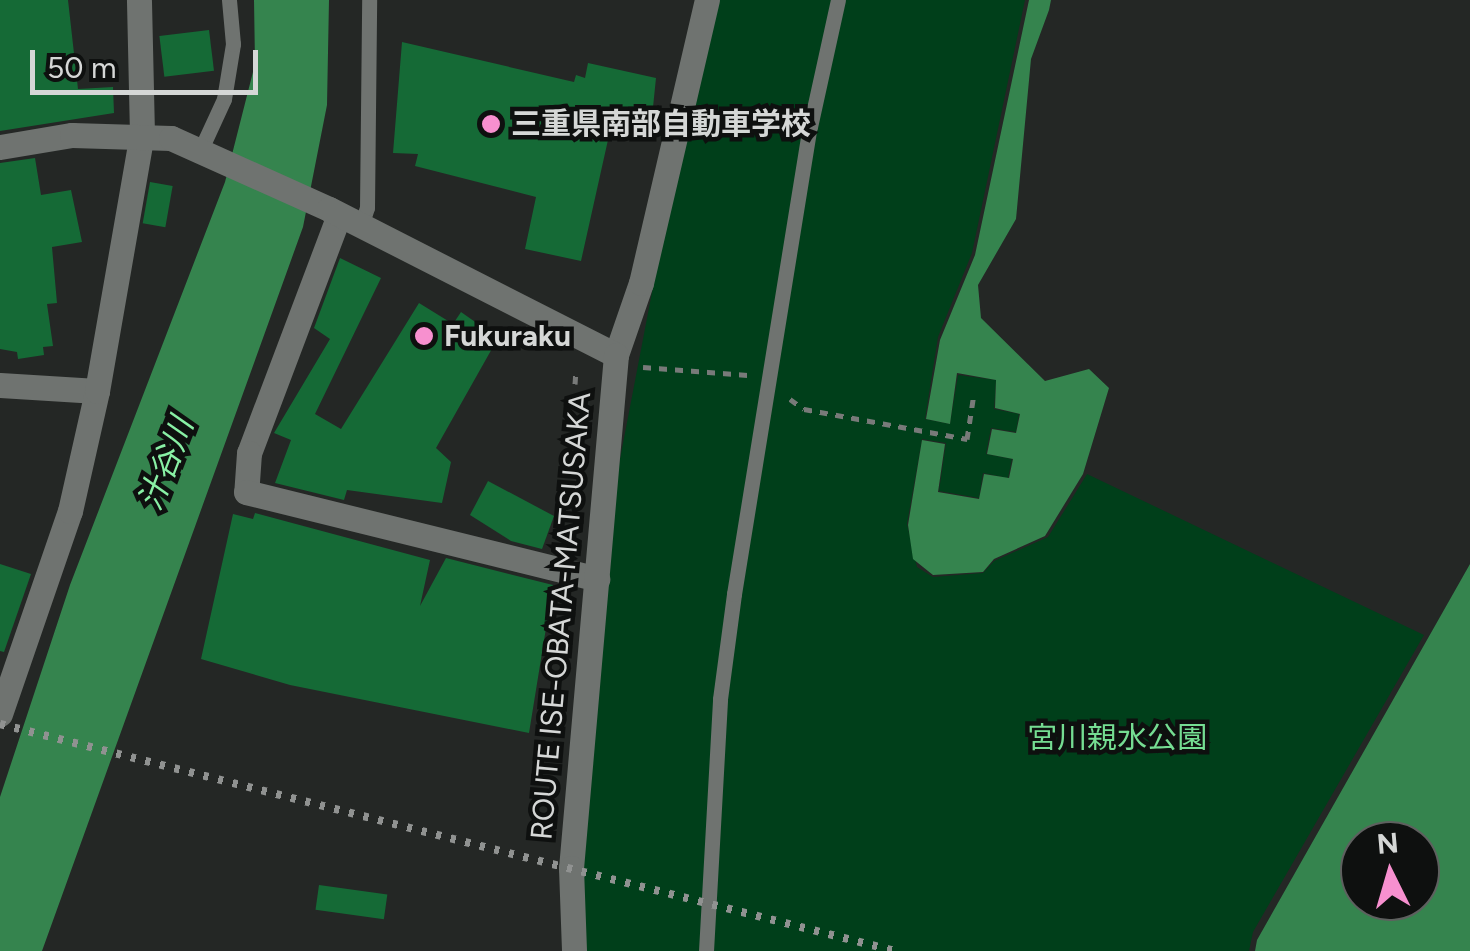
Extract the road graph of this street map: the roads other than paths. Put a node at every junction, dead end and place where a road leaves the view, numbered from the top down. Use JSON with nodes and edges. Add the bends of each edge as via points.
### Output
{"nodes":[{"id":1,"x":138,"y":0,"type":"edge"},
{"id":2,"x":228,"y":0,"type":"edge"},
{"id":3,"x":369,"y":0,"type":"edge"},
{"id":4,"x":707,"y":0,"type":"edge"},
{"id":5,"x":838,"y":0,"type":"edge"},
{"id":6,"x":142,"y":134,"type":"junction"},
{"id":7,"x":0,"y":147,"type":"edge"},
{"id":8,"x":205,"y":150,"type":"junction"},
{"id":9,"x":343,"y":217,"type":"junction"},
{"id":10,"x":616,"y":355,"type":"junction"},
{"id":11,"x":0,"y":385,"type":"edge"},
{"id":12,"x":97,"y":391,"type":"junction"},
{"id":13,"x":597,"y":579,"type":"junction"},
{"id":14,"x":0,"y":714,"type":"edge"},
{"id":15,"x":574,"y":951,"type":"edge"},
{"id":16,"x":706,"y":951,"type":"edge"}],
"edges":[{"from":1,"to":6,"type":"street"},
{"from":2,"to":8,"type":"lane","via":[[233,44],[224,99]]},
{"from":3,"to":9,"type":"lane","via":[[367,208]]},
{"from":4,"to":10,"type":"street","via":[[641,284]]},
{"from":5,"to":16,"type":"lane","via":[[768,380],[720,700]]},
{"from":6,"to":7,"type":"street","name":"ROUTE ISE-OBATA-MATSUSAKA","via":[[72,135]]},
{"from":6,"to":8,"type":"street","name":"ROUTE ISE-OBATA-MATSUSAKA"},
{"from":6,"to":12,"type":"street"},
{"from":8,"to":9,"type":"street","name":"ROUTE ISE-OBATA-MATSUSAKA"},
{"from":9,"to":10,"type":"street","name":"ROUTE ISE-OBATA-MATSUSAKA"},
{"from":9,"to":13,"type":"street","via":[[249,453],[246,492]]},
{"from":10,"to":13,"type":"street","name":"ROUTE ISE-OBATA-MATSUSAKA"},
{"from":11,"to":12,"type":"street"},
{"from":12,"to":14,"type":"street","via":[[70,510]]},
{"from":13,"to":15,"type":"street","name":"ROUTE ISE-OBATA-MATSUSAKA","via":[[572,868]]}]}
